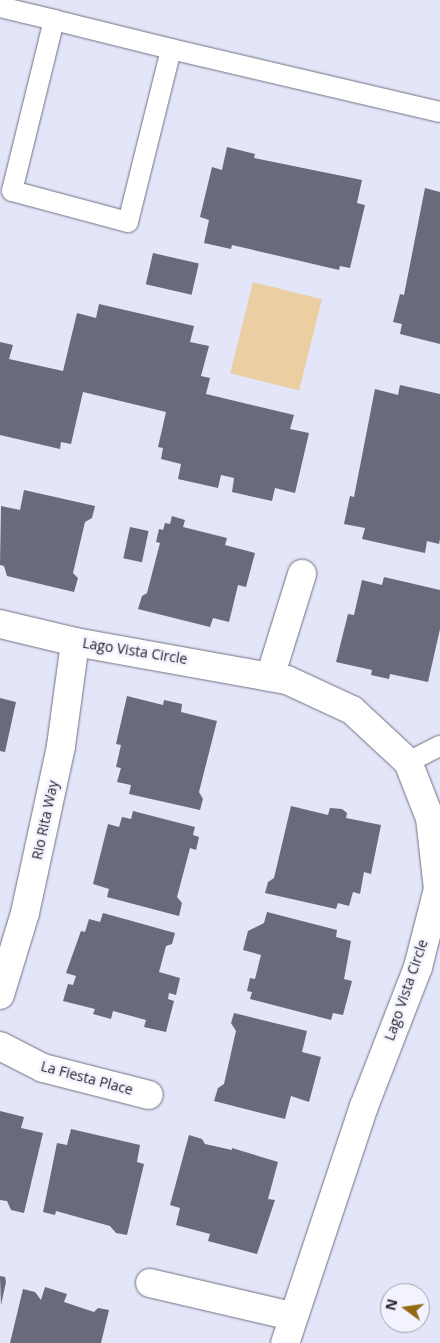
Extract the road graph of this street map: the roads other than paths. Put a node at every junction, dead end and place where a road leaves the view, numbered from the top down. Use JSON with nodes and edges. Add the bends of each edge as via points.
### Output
{"nodes":[{"id":1,"x":0,"y":7,"type":"edge"},
{"id":2,"x":54,"y":20,"type":"junction"},
{"id":3,"x":171,"y":49,"type":"junction"},
{"id":4,"x":440,"y":112,"type":"edge"},
{"id":5,"x":302,"y":574,"type":"dead end"},
{"id":6,"x":0,"y":624,"type":"edge"},
{"id":7,"x":75,"y":642,"type":"junction"},
{"id":8,"x":270,"y":676,"type":"junction"},
{"id":9,"x":440,"y":746,"type":"edge"},
{"id":10,"x":408,"y":762,"type":"junction"},
{"id":11,"x":0,"y":995,"type":"edge"},
{"id":12,"x":0,"y":1046,"type":"edge"},
{"id":13,"x":149,"y":1095,"type":"dead end"},
{"id":14,"x":150,"y":1283,"type":"dead end"},
{"id":15,"x":292,"y":1316,"type":"junction"},
{"id":16,"x":285,"y":1343,"type":"edge"}],
"edges":[{"from":1,"to":2,"type":"lane"},
{"from":2,"to":3,"type":"lane"},
{"from":2,"to":3,"type":"lane","via":[[12,191],[128,222]]},
{"from":3,"to":4,"type":"lane"},
{"from":5,"to":8,"type":"street"},
{"from":6,"to":7,"type":"street","name":"Lago Vista Circle"},
{"from":7,"to":8,"type":"street","name":"Lago Vista Circle"},
{"from":7,"to":11,"type":"street","name":"Rio Rita Way","via":[[61,746],[25,913]]},
{"from":8,"to":10,"type":"street","name":"Lago Vista Circle","via":[[288,680],[352,710]]},
{"from":9,"to":10,"type":"lane"},
{"from":10,"to":15,"type":"street","name":"Lago Vista Circle","via":[[430,818],[438,889],[418,967],[364,1106]]},
{"from":12,"to":13,"type":"street","name":"La Fiesta Place","via":[[43,1068]]},
{"from":14,"to":15,"type":"street"},
{"from":15,"to":16,"type":"street","name":"Lago Vista Circle"}]}
